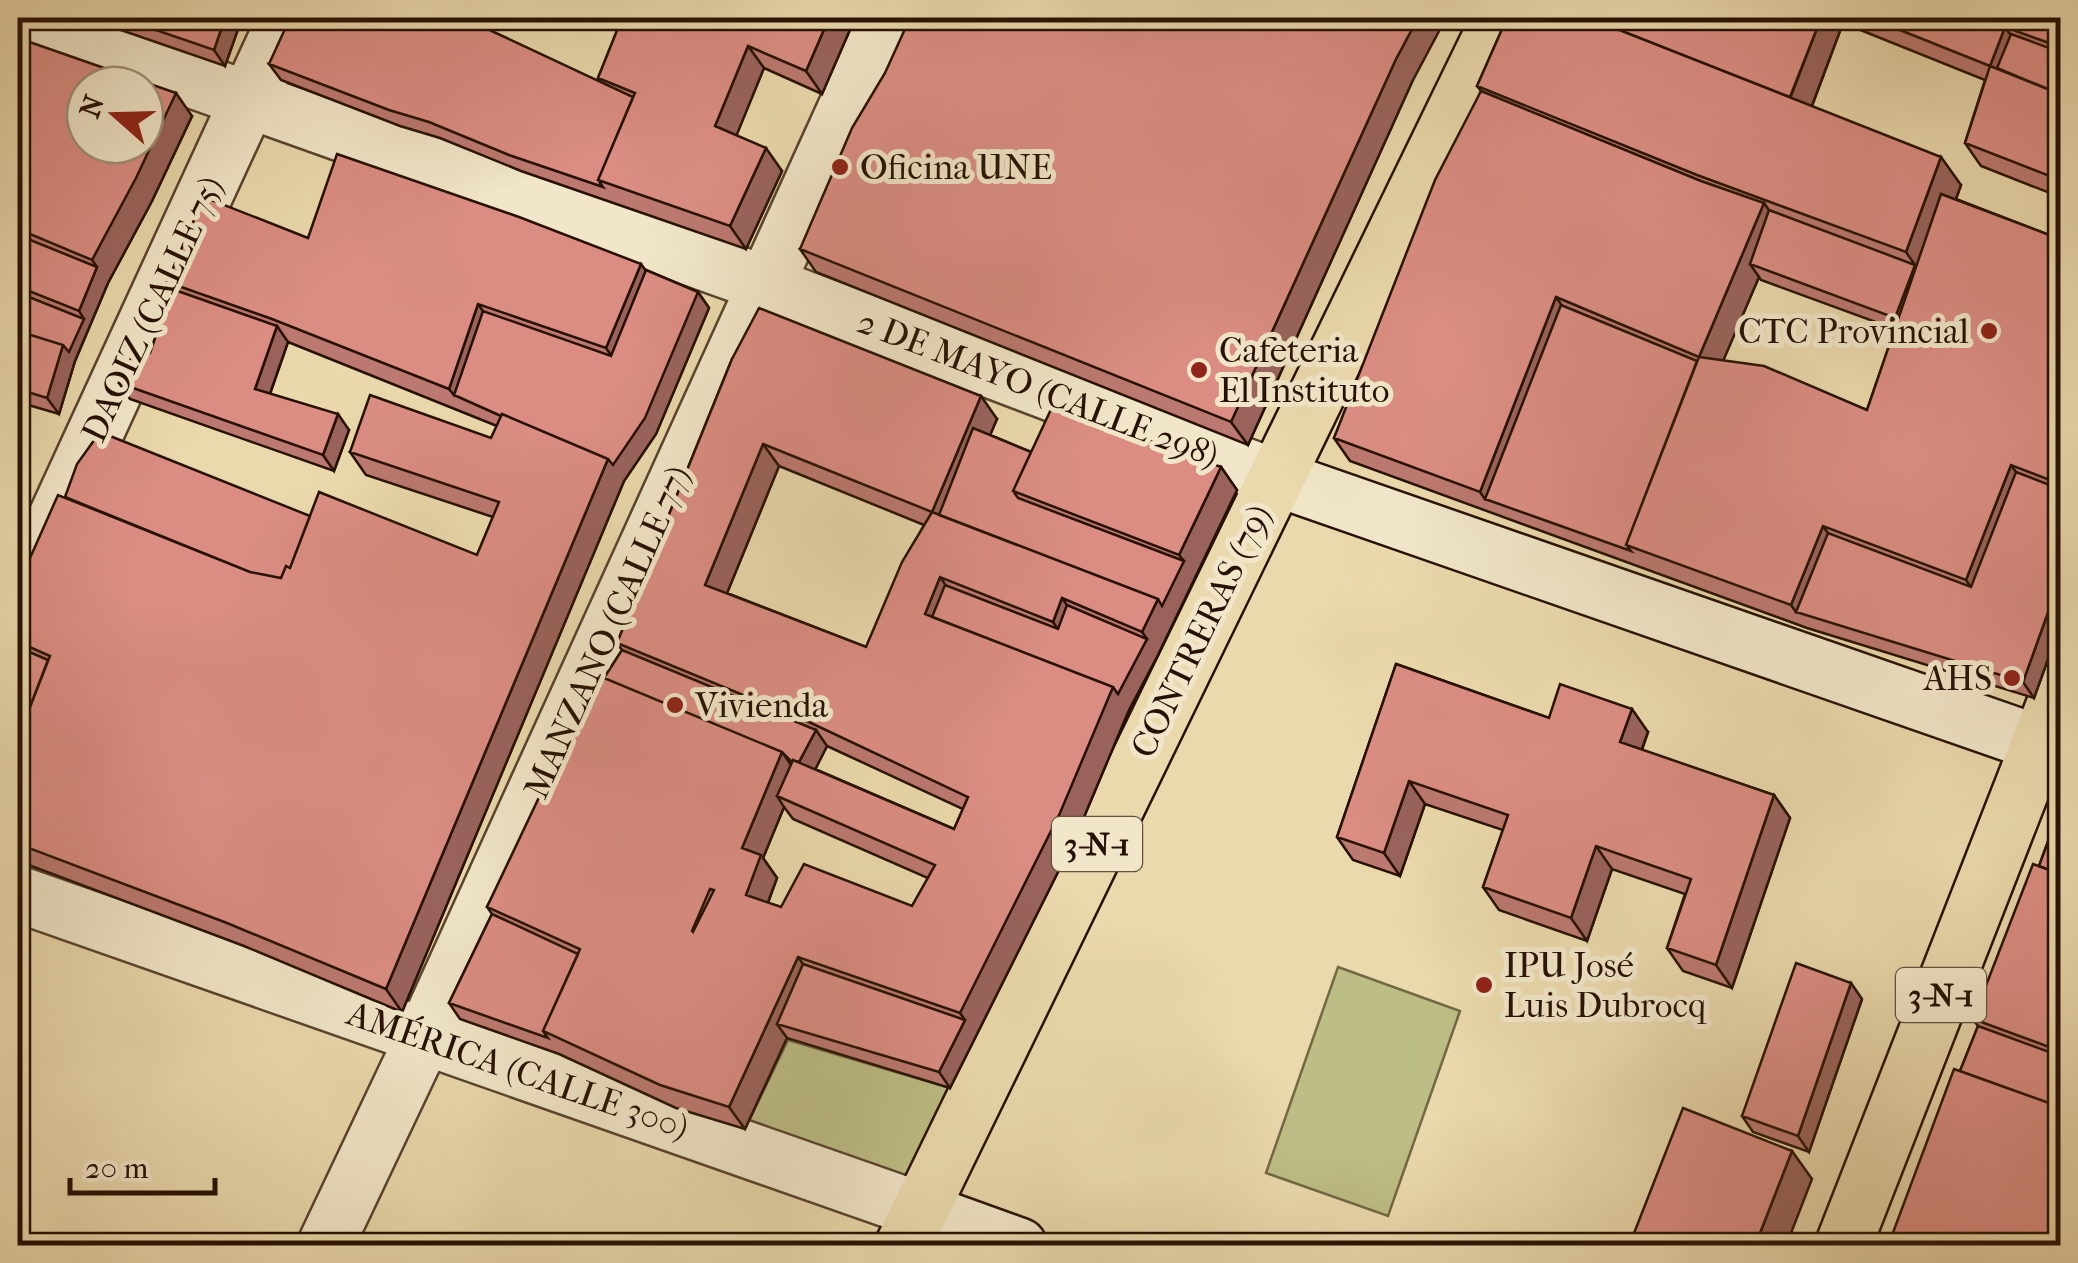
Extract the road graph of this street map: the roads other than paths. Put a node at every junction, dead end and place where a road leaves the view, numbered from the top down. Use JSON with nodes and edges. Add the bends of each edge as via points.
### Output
{"nodes":[{"id":1,"x":19,"y":18,"type":"edge"},
{"id":2,"x":286,"y":18,"type":"edge"},
{"id":3,"x":887,"y":18,"type":"edge"},
{"id":4,"x":1500,"y":18,"type":"edge"},
{"id":5,"x":248,"y":100,"type":"junction"},
{"id":6,"x":764,"y":284,"type":"junction"},
{"id":7,"x":1276,"y":478,"type":"junction"},
{"id":8,"x":18,"y":601,"type":"edge"},
{"id":9,"x":2060,"y":691,"type":"edge"},
{"id":10,"x":2050,"y":748,"type":"edge"},
{"id":11,"x":18,"y":894,"type":"edge"},
{"id":12,"x":424,"y":1037,"type":"junction"},
{"id":13,"x":911,"y":1228,"type":"edge"},
{"id":14,"x":325,"y":1246,"type":"edge"},
{"id":15,"x":1019,"y":1246,"type":"edge"},
{"id":16,"x":1843,"y":1246,"type":"edge"}],
"edges":[{"from":1,"to":5,"type":"street","name":"2 DE MAYO (CALLE 298)"},
{"from":2,"to":5,"type":"street","name":"DAOIZ (CALLE 75)"},
{"from":3,"to":6,"type":"street","name":"MANZANO (CALLE 77)"},
{"from":4,"to":7,"type":"main road","name":"CONTRERAS (79)","number":"3-N-1"},
{"from":5,"to":6,"type":"street","name":"2 DE MAYO (CALLE 298)"},
{"from":5,"to":8,"type":"street","name":"DAOIZ (CALLE 75)"},
{"from":6,"to":7,"type":"street","name":"2 DE MAYO (CALLE 298)"},
{"from":6,"to":12,"type":"street","name":"MANZANO (CALLE 77)"},
{"from":7,"to":10,"type":"street","name":"2 DE MAYO (CALLE 298)"},
{"from":7,"to":13,"type":"main road","name":"CONTRERAS (79)","number":"3-N-1"},
{"from":9,"to":10,"type":"main road","number":"3-N-1"},
{"from":10,"to":16,"type":"main road","number":"3-N-1"},
{"from":11,"to":12,"type":"street","name":"AMÉRICA (CALLE 300)"},
{"from":12,"to":13,"type":"street","name":"AMÉRICA (CALLE 300)"},
{"from":12,"to":14,"type":"street","name":"MANZANO (CALLE 77)"},
{"from":13,"to":15,"type":"street","name":"AMÉRICA (CALLE 300)"}]}
